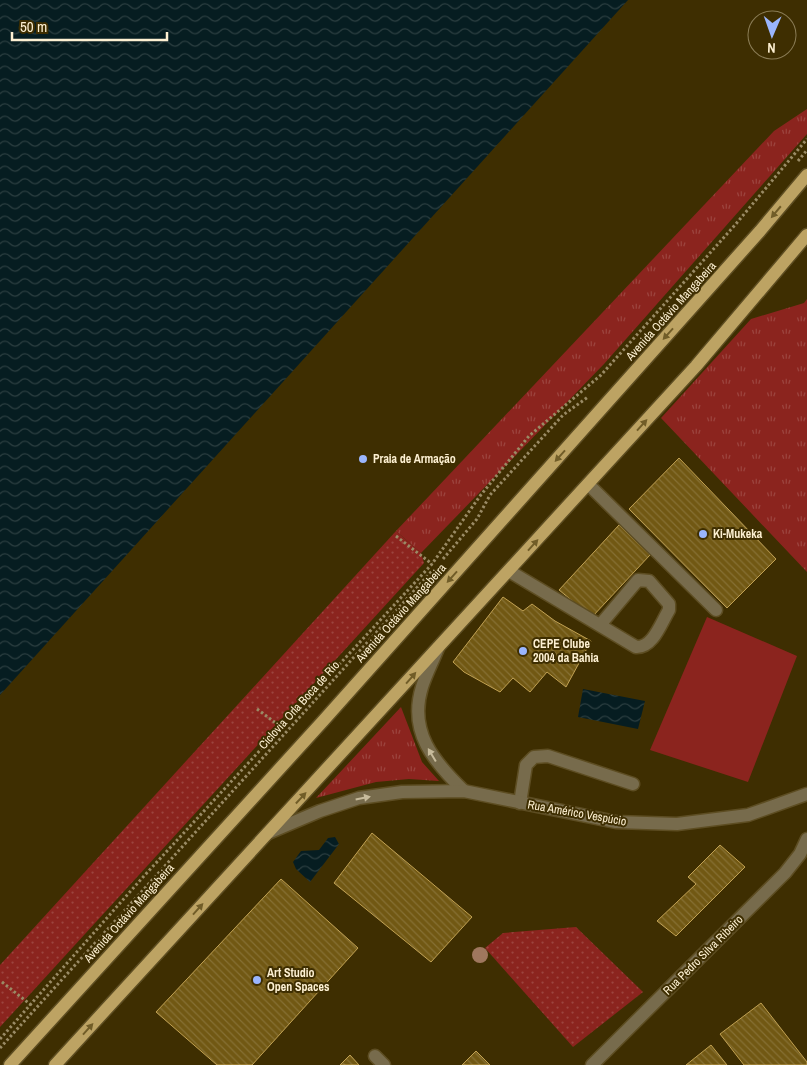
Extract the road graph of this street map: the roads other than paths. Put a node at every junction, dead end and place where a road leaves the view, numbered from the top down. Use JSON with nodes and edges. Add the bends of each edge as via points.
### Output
{"nodes":[{"id":1,"x":807,"y":175,"type":"edge"},
{"id":2,"x":807,"y":235,"type":"edge"},
{"id":3,"x":588,"y":484,"type":"junction"},
{"id":4,"x":509,"y":571,"type":"junction"},
{"id":5,"x":716,"y":610,"type":"dead end"},
{"id":6,"x":600,"y":625,"type":"junction"},
{"id":7,"x":439,"y":645,"type":"junction"},
{"id":8,"x":633,"y":784,"type":"dead end"},
{"id":9,"x":464,"y":792,"type":"junction"},
{"id":10,"x":807,"y":794,"type":"edge"},
{"id":11,"x":520,"y":803,"type":"junction"},
{"id":12,"x":268,"y":833,"type":"junction"},
{"id":13,"x":807,"y":839,"type":"edge"},
{"id":14,"x":804,"y":854,"type":"edge"},
{"id":15,"x":10,"y":1065,"type":"edge"},
{"id":16,"x":55,"y":1065,"type":"edge"},
{"id":17,"x":592,"y":1065,"type":"edge"}],
"edges":[{"from":1,"to":15,"type":"main road","name":"Avenida Octávio Mangabeira","one_way":true,"via":[[754,239],[323,722]]},
{"from":3,"to":2,"type":"main road","one_way":true,"via":[[696,366]]},
{"from":4,"to":3,"type":"main road","one_way":true},
{"from":3,"to":5,"type":"street"},
{"from":4,"to":6,"type":"street"},
{"from":4,"to":7,"type":"main road"},
{"from":6,"to":6,"type":"street","via":[[636,647],[644,648],[670,604],[649,581],[638,580]]},
{"from":9,"to":7,"type":"street","one_way":true,"via":[[438,765],[425,744],[417,714],[422,688]]},
{"from":12,"to":7,"type":"main road","one_way":true},
{"from":8,"to":11,"type":"street","via":[[548,756],[534,757],[526,764]]},
{"from":9,"to":11,"type":"street","name":"Rua Américo Vespúcio"},
{"from":12,"to":9,"type":"street","name":"Rua Américo Vespúcio","one_way":true,"via":[[359,798],[402,792]]},
{"from":10,"to":11,"type":"street","name":"Rua Américo Vespúcio","via":[[748,815],[677,824],[616,822]]},
{"from":16,"to":12,"type":"main road","one_way":true},
{"from":13,"to":14,"type":"street","name":"Rua Pedro Silva Ribeiro"},
{"from":14,"to":17,"type":"street","name":"Rua Pedro Silva Ribeiro"}]}
